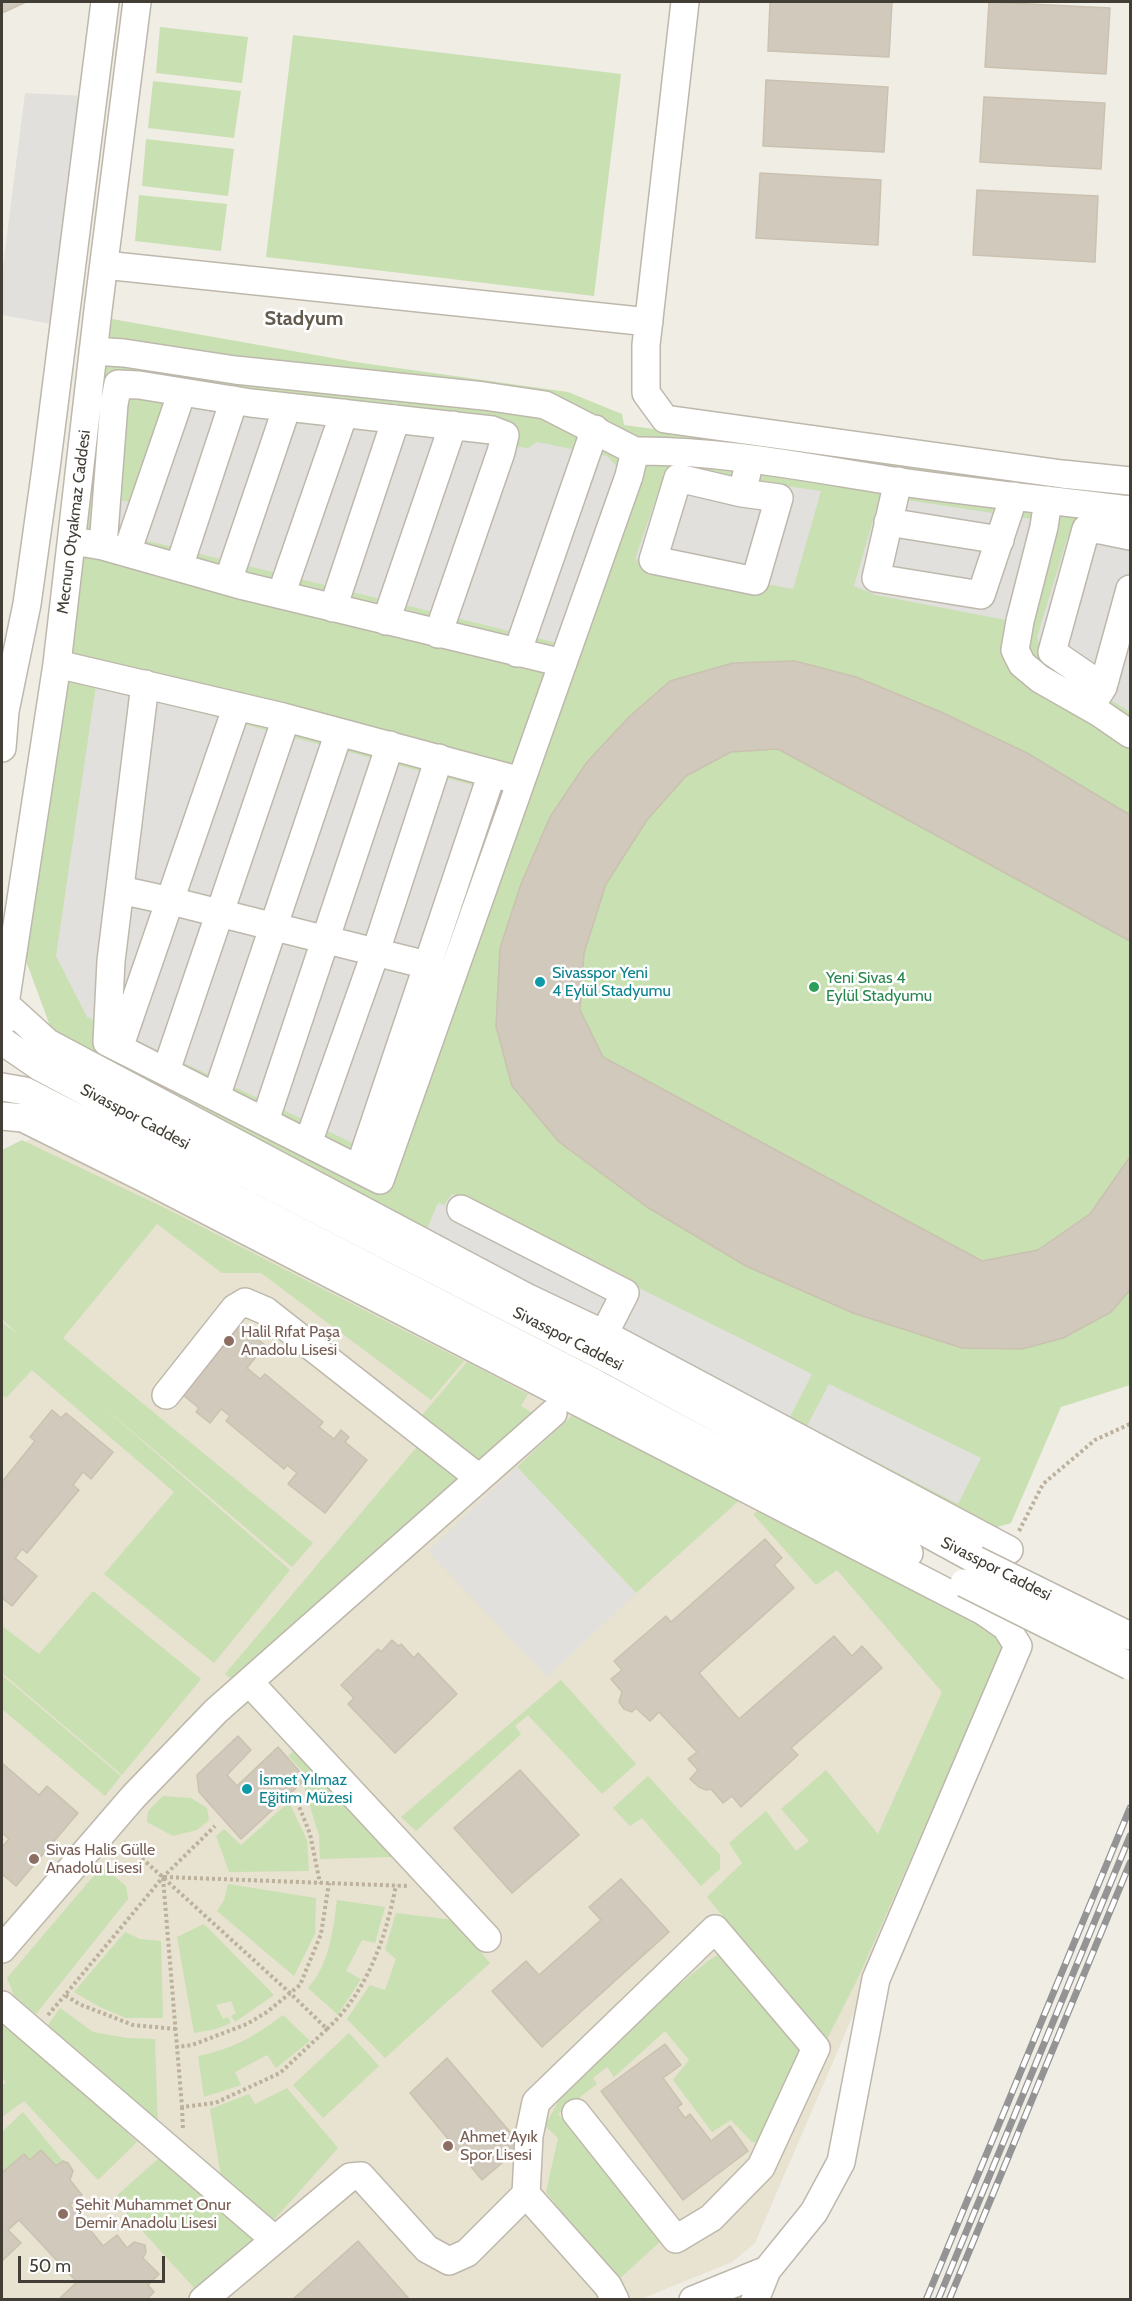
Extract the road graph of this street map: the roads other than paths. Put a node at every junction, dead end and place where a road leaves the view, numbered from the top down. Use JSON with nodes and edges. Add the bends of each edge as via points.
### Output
{"nodes":[{"id":1,"x":105,"y":2,"type":"edge"},
{"id":2,"x":137,"y":2,"type":"edge"},
{"id":3,"x":685,"y":2,"type":"edge"},
{"id":4,"x":104,"y":265,"type":"junction"},
{"id":5,"x":649,"y":322,"type":"junction"},
{"id":6,"x":93,"y":351,"type":"junction"},
{"id":7,"x":182,"y":392,"type":"junction"},
{"id":8,"x":234,"y":400,"type":"junction"},
{"id":9,"x":287,"y":406,"type":"junction"},
{"id":10,"x":344,"y":413,"type":"junction"},
{"id":11,"x":396,"y":419,"type":"junction"},
{"id":12,"x":453,"y":426,"type":"junction"},
{"id":13,"x":595,"y":429,"type":"junction"},
{"id":14,"x":635,"y":451,"type":"junction"},
{"id":15,"x":750,"y":460,"type":"junction"},
{"id":16,"x":1131,"y":480,"type":"edge"},
{"id":17,"x":898,"y":481,"type":"junction"},
{"id":18,"x":742,"y":494,"type":"junction"},
{"id":19,"x":1014,"y":496,"type":"junction"},
{"id":20,"x":1048,"y":500,"type":"junction"},
{"id":21,"x":1131,"y":510,"type":"edge"},
{"id":22,"x":888,"y":522,"type":"junction"},
{"id":23,"x":1131,"y":536,"type":"edge"},
{"id":24,"x":999,"y":540,"type":"junction"},
{"id":25,"x":72,"y":541,"type":"junction"},
{"id":26,"x":115,"y":549,"type":"junction"},
{"id":27,"x":179,"y":567,"type":"junction"},
{"id":28,"x":228,"y":581,"type":"junction"},
{"id":29,"x":1131,"y":589,"type":"edge"},
{"id":30,"x":281,"y":595,"type":"junction"},
{"id":31,"x":333,"y":608,"type":"junction"},
{"id":32,"x":386,"y":621,"type":"junction"},
{"id":33,"x":438,"y":634,"type":"junction"},
{"id":34,"x":517,"y":653,"type":"junction"},
{"id":35,"x":563,"y":663,"type":"junction"},
{"id":36,"x":57,"y":664,"type":"junction"},
{"id":37,"x":145,"y":684,"type":"junction"},
{"id":38,"x":1096,"y":697,"type":"junction"},
{"id":39,"x":237,"y":706,"type":"junction"},
{"id":40,"x":286,"y":718,"type":"junction"},
{"id":41,"x":339,"y":732,"type":"junction"},
{"id":42,"x":1131,"y":734,"type":"edge"},
{"id":43,"x":390,"y":745,"type":"junction"},
{"id":44,"x":2,"y":748,"type":"edge"},
{"id":45,"x":439,"y":758,"type":"junction"},
{"id":46,"x":492,"y":773,"type":"junction"},
{"id":47,"x":521,"y":781,"type":"junction"},
{"id":48,"x":120,"y":890,"type":"junction"},
{"id":49,"x":171,"y":901,"type":"junction"},
{"id":50,"x":220,"y":913,"type":"junction"},
{"id":51,"x":273,"y":926,"type":"junction"},
{"id":52,"x":325,"y":938,"type":"junction"},
{"id":53,"x":376,"y":951,"type":"junction"},
{"id":54,"x":427,"y":965,"type":"junction"},
{"id":55,"x":5,"y":1004,"type":"junction"},
{"id":56,"x":4,"y":1041,"type":"edge"},
{"id":57,"x":119,"y":1048,"type":"junction"},
{"id":58,"x":166,"y":1071,"type":"junction"},
{"id":59,"x":2,"y":1079,"type":"edge"},
{"id":60,"x":2,"y":1087,"type":"edge"},
{"id":61,"x":216,"y":1097,"type":"junction"},
{"id":62,"x":2,"y":1116,"type":"edge"},
{"id":63,"x":265,"y":1121,"type":"junction"},
{"id":64,"x":308,"y":1143,"type":"junction"},
{"id":65,"x":359,"y":1169,"type":"junction"},
{"id":66,"x":461,"y":1209,"type":"dead end"},
{"id":67,"x":604,"y":1334,"type":"junction"},
{"id":68,"x":166,"y":1395,"type":"dead end"},
{"id":69,"x":553,"y":1413,"type":"dead end"},
{"id":70,"x":479,"y":1478,"type":"junction"},
{"id":71,"x":1009,"y":1550,"type":"road end"},
{"id":72,"x":970,"y":1571,"type":"junction"},
{"id":73,"x":1131,"y":1636,"type":"edge"},
{"id":74,"x":1131,"y":1666,"type":"edge"},
{"id":75,"x":249,"y":1682,"type":"junction"},
{"id":76,"x":486,"y":1938,"type":"dead end"},
{"id":77,"x":2,"y":1949,"type":"edge"},
{"id":78,"x":2,"y":2005,"type":"edge"},
{"id":79,"x":576,"y":2113,"type":"dead end"},
{"id":80,"x":526,"y":2194,"type":"junction"},
{"id":81,"x":274,"y":2239,"type":"junction"},
{"id":82,"x":767,"y":2270,"type":"junction"},
{"id":83,"x":203,"y":2300,"type":"edge"},
{"id":84,"x":615,"y":2300,"type":"edge"},
{"id":85,"x":693,"y":2300,"type":"edge"},
{"id":86,"x":755,"y":2300,"type":"edge"}],
"edges":[{"from":1,"to":44,"type":"street","name":"Mecnun Otyakmaz Caddesi","via":[[43,490]]},
{"from":2,"to":4,"type":"street","name":"Mecnun Otyakmaz Caddesi"},
{"from":3,"to":5,"type":"street"},
{"from":4,"to":5,"type":"street"},
{"from":4,"to":6,"type":"street","name":"Mecnun Otyakmaz Caddesi"},
{"from":5,"to":16,"type":"street","via":[[646,393],[666,419],[1062,474]]},
{"from":6,"to":13,"type":"street","via":[[545,405]]},
{"from":6,"to":25,"type":"street","name":"Mecnun Otyakmaz Caddesi"},
{"from":7,"to":8,"type":"street"},
{"from":7,"to":26,"type":"street"},
{"from":7,"to":26,"type":"street","via":[[118,384],[114,404]]},
{"from":8,"to":9,"type":"street"},
{"from":8,"to":27,"type":"street"},
{"from":9,"to":10,"type":"street"},
{"from":9,"to":28,"type":"street"},
{"from":10,"to":11,"type":"street"},
{"from":10,"to":30,"type":"street"},
{"from":11,"to":12,"type":"street"},
{"from":11,"to":31,"type":"street"},
{"from":12,"to":32,"type":"street"},
{"from":12,"to":33,"type":"street","via":[[505,435]]},
{"from":13,"to":14,"type":"street"},
{"from":13,"to":34,"type":"street"},
{"from":14,"to":15,"type":"street","via":[[674,450]]},
{"from":14,"to":35,"type":"street"},
{"from":15,"to":17,"type":"street"},
{"from":15,"to":18,"type":"street"},
{"from":17,"to":19,"type":"street"},
{"from":17,"to":22,"type":"street"},
{"from":18,"to":18,"type":"street","via":[[779,498],[755,581],[653,560],[678,478]]},
{"from":19,"to":20,"type":"street"},
{"from":19,"to":24,"type":"street"},
{"from":20,"to":21,"type":"street"},
{"from":20,"to":38,"type":"street","via":[[1015,650],[1022,664],[1040,679]]},
{"from":22,"to":24,"type":"street"},
{"from":22,"to":24,"type":"street","via":[[876,578],[981,596]]},
{"from":23,"to":38,"type":"street","via":[[1086,529],[1052,652]]},
{"from":25,"to":26,"type":"street"},
{"from":25,"to":36,"type":"street","name":"Mecnun Otyakmaz Caddesi"},
{"from":26,"to":27,"type":"street"},
{"from":27,"to":28,"type":"street"},
{"from":28,"to":30,"type":"street"},
{"from":29,"to":38,"type":"street"},
{"from":30,"to":31,"type":"street"},
{"from":31,"to":32,"type":"street"},
{"from":32,"to":33,"type":"street"},
{"from":33,"to":34,"type":"street"},
{"from":34,"to":35,"type":"street"},
{"from":35,"to":47,"type":"street"},
{"from":36,"to":37,"type":"street"},
{"from":36,"to":55,"type":"street","name":"Mecnun Otyakmaz Caddesi"},
{"from":37,"to":39,"type":"street"},
{"from":37,"to":48,"type":"street"},
{"from":38,"to":42,"type":"street"},
{"from":39,"to":40,"type":"street"},
{"from":39,"to":49,"type":"street"},
{"from":40,"to":41,"type":"street"},
{"from":40,"to":50,"type":"street"},
{"from":41,"to":43,"type":"street"},
{"from":41,"to":51,"type":"street"},
{"from":43,"to":45,"type":"street"},
{"from":43,"to":52,"type":"street"},
{"from":45,"to":46,"type":"street"},
{"from":45,"to":53,"type":"street"},
{"from":46,"to":47,"type":"street"},
{"from":46,"to":54,"type":"street"},
{"from":47,"to":65,"type":"street","via":[[380,1180]]},
{"from":48,"to":49,"type":"street"},
{"from":48,"to":57,"type":"street","via":[[107,1042]]},
{"from":49,"to":50,"type":"street"},
{"from":49,"to":57,"type":"street"},
{"from":50,"to":51,"type":"street"},
{"from":50,"to":58,"type":"street"},
{"from":51,"to":52,"type":"street"},
{"from":51,"to":61,"type":"street"},
{"from":52,"to":53,"type":"street"},
{"from":52,"to":63,"type":"street"},
{"from":53,"to":54,"type":"street"},
{"from":53,"to":64,"type":"street"},
{"from":54,"to":65,"type":"street"},
{"from":55,"to":56,"type":"street","name":"Mecnun Otyakmaz Caddesi"},
{"from":55,"to":67,"type":"street","via":[[48,1043],[526,1297]]},
{"from":56,"to":59,"type":"street","name":"Mecnun Otyakmaz Caddesi","via":[[8,1060]]},
{"from":56,"to":72,"type":"street","name":"Sivasspor Caddesi","via":[[40,1067],[85,1091],[610,1360]]},
{"from":57,"to":58,"type":"street"},
{"from":58,"to":61,"type":"street"},
{"from":60,"to":72,"type":"street","name":"Sivasspor Caddesi","via":[[25,1091]]},
{"from":61,"to":63,"type":"street"},
{"from":62,"to":82,"type":"street","via":[[22,1118],[144,1178],[983,1611],[1006,1627],[1018,1646],[876,1979],[841,2162],[814,2212]]},
{"from":63,"to":64,"type":"street"},
{"from":64,"to":65,"type":"street"},
{"from":66,"to":67,"type":"street","via":[[626,1293]]},
{"from":67,"to":71,"type":"street"},
{"from":68,"to":70,"type":"street","via":[[235,1308],[245,1302],[266,1311]]},
{"from":69,"to":70,"type":"street"},
{"from":70,"to":75,"type":"street"},
{"from":72,"to":73,"type":"street","name":"Sivasspor Caddesi","bridge":true},
{"from":72,"to":74,"type":"street","name":"Sivasspor Caddesi","bridge":true},
{"from":75,"to":76,"type":"street"},
{"from":75,"to":77,"type":"street","via":[[216,1711],[107,1827]]},
{"from":78,"to":81,"type":"street"},
{"from":79,"to":80,"type":"street","via":[[676,2239],[711,2218],[761,2167],[816,2048],[715,1929],[536,2102],[529,2136]]},
{"from":80,"to":81,"type":"street","via":[[467,2253],[449,2261],[427,2248],[361,2176],[350,2177]]},
{"from":80,"to":84,"type":"street","via":[[608,2286]]},
{"from":81,"to":83,"type":"street"},
{"from":82,"to":85,"type":"street"},
{"from":82,"to":86,"type":"street"}]}
